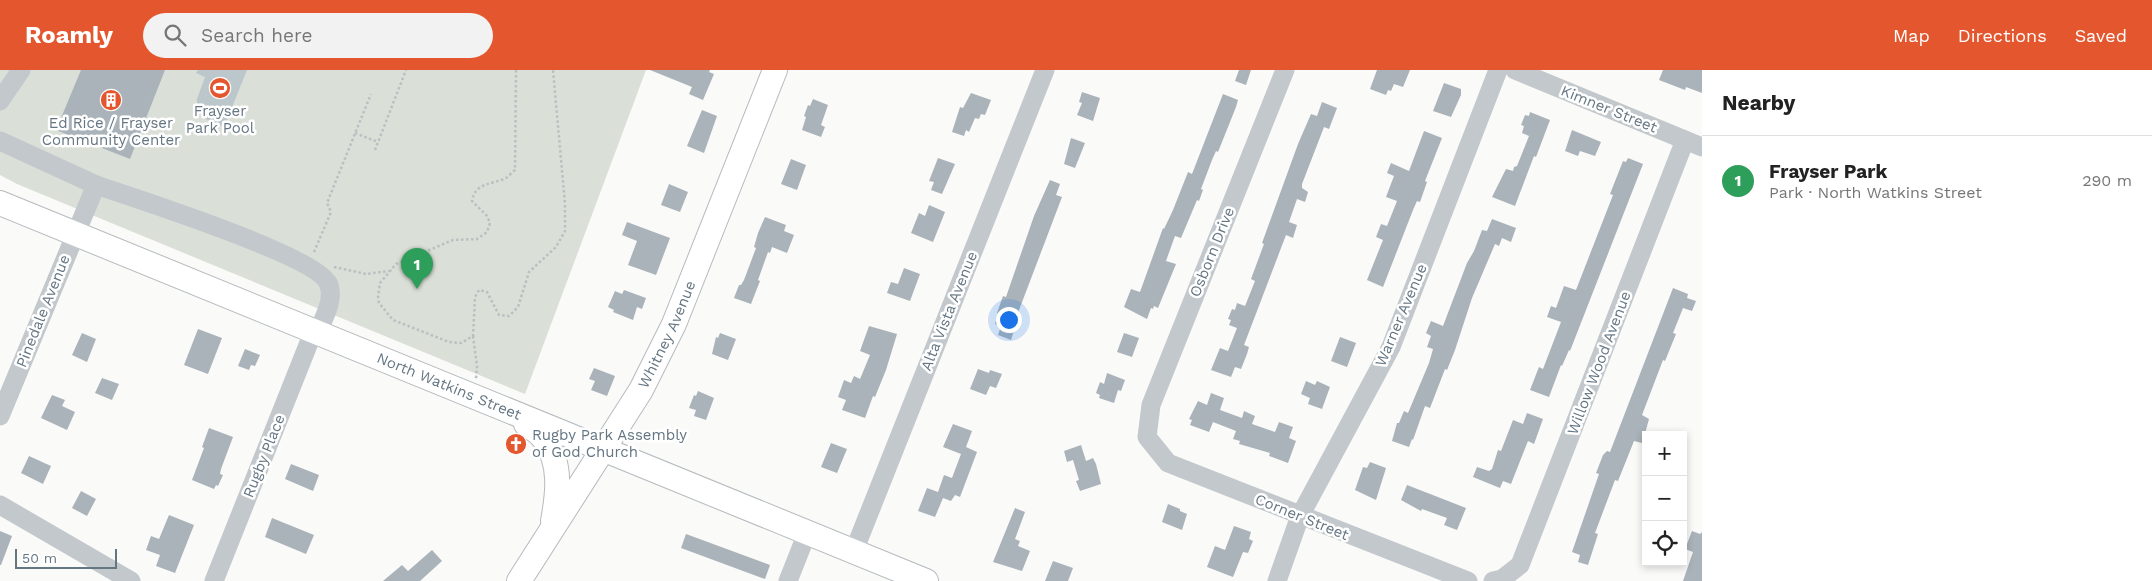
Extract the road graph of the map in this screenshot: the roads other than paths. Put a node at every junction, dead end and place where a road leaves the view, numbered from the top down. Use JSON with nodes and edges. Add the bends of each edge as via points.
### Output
{"nodes":[{"id":1,"x":21,"y":70,"type":"edge"},
{"id":2,"x":775,"y":70,"type":"edge"},
{"id":3,"x":1045,"y":70,"type":"edge"},
{"id":4,"x":1285,"y":70,"type":"edge"},
{"id":5,"x":1498,"y":70,"type":"edge"},
{"id":6,"x":1515,"y":70,"type":"edge"},
{"id":7,"x":0,"y":101,"type":"edge"},
{"id":8,"x":0,"y":141,"type":"edge"},
{"id":9,"x":1694,"y":144,"type":"edge"},
{"id":10,"x":96,"y":185,"type":"junction"},
{"id":11,"x":0,"y":203,"type":"edge"},
{"id":12,"x":74,"y":234,"type":"junction"},
{"id":13,"x":316,"y":331,"type":"junction"},
{"id":14,"x":516,"y":414,"type":"junction"},
{"id":15,"x":0,"y":416,"type":"edge"},
{"id":16,"x":1147,"y":437,"type":"joint"},
{"id":17,"x":603,"y":451,"type":"junction"},
{"id":18,"x":0,"y":505,"type":"edge"},
{"id":19,"x":1300,"y":516,"type":"junction"},
{"id":20,"x":550,"y":532,"type":"junction"},
{"id":21,"x":807,"y":533,"type":"junction"},
{"id":22,"x":854,"y":551,"type":"junction"},
{"id":23,"x":1498,"y":580,"type":"edge"},
{"id":24,"x":131,"y":581,"type":"edge"},
{"id":25,"x":214,"y":581,"type":"edge"},
{"id":26,"x":519,"y":581,"type":"edge"},
{"id":27,"x":788,"y":581,"type":"edge"},
{"id":28,"x":926,"y":581,"type":"edge"},
{"id":29,"x":1277,"y":581,"type":"edge"},
{"id":30,"x":1468,"y":581,"type":"edge"}],
"edges":[{"from":1,"to":7,"type":"street"},
{"from":2,"to":17,"type":"main road","name":"Whitney Avenue","via":[[674,324],[641,390]]},
{"from":3,"to":22,"type":"street","name":"Alta Vista Avenue"},
{"from":4,"to":16,"type":"street","name":"Osborn Drive","via":[[1151,406]]},
{"from":5,"to":19,"type":"street","name":"Warner Avenue","via":[[1390,347]]},
{"from":6,"to":9,"type":"street","name":"Kimner Street"},
{"from":8,"to":10,"type":"street"},
{"from":9,"to":23,"type":"street","name":"Willow Wood Avenue","via":[[1520,565]]},
{"from":10,"to":12,"type":"street","name":"Pinedale Avenue"},
{"from":10,"to":13,"type":"street","name":"Rugby Place","via":[[241,236],[315,271],[328,284],[330,299]]},
{"from":11,"to":12,"type":"main road","name":"North Watkins Street"},
{"from":12,"to":13,"type":"main road","name":"North Watkins Street"},
{"from":12,"to":15,"type":"street","name":"Pinedale Avenue"},
{"from":13,"to":14,"type":"main road","name":"North Watkins Street"},
{"from":13,"to":25,"type":"street","name":"Rugby Place"},
{"from":14,"to":17,"type":"main road","name":"North Watkins Street"},
{"from":14,"to":20,"type":"main road","via":[[543,438],[554,457],[558,495]]},
{"from":16,"to":19,"type":"street","name":"Corner Street","via":[[1168,463]]},
{"from":17,"to":20,"type":"main road","name":"Whitney Avenue"},
{"from":17,"to":21,"type":"main road","name":"North Watkins Street"},
{"from":18,"to":24,"type":"street"},
{"from":19,"to":29,"type":"street","name":"Warner Avenue"},
{"from":19,"to":30,"type":"street","name":"Corner Street"},
{"from":20,"to":26,"type":"main road","name":"Whitney Avenue"},
{"from":21,"to":22,"type":"main road","name":"North Watkins Street"},
{"from":21,"to":27,"type":"street"},
{"from":22,"to":28,"type":"main road","name":"North Watkins Street"}]}
